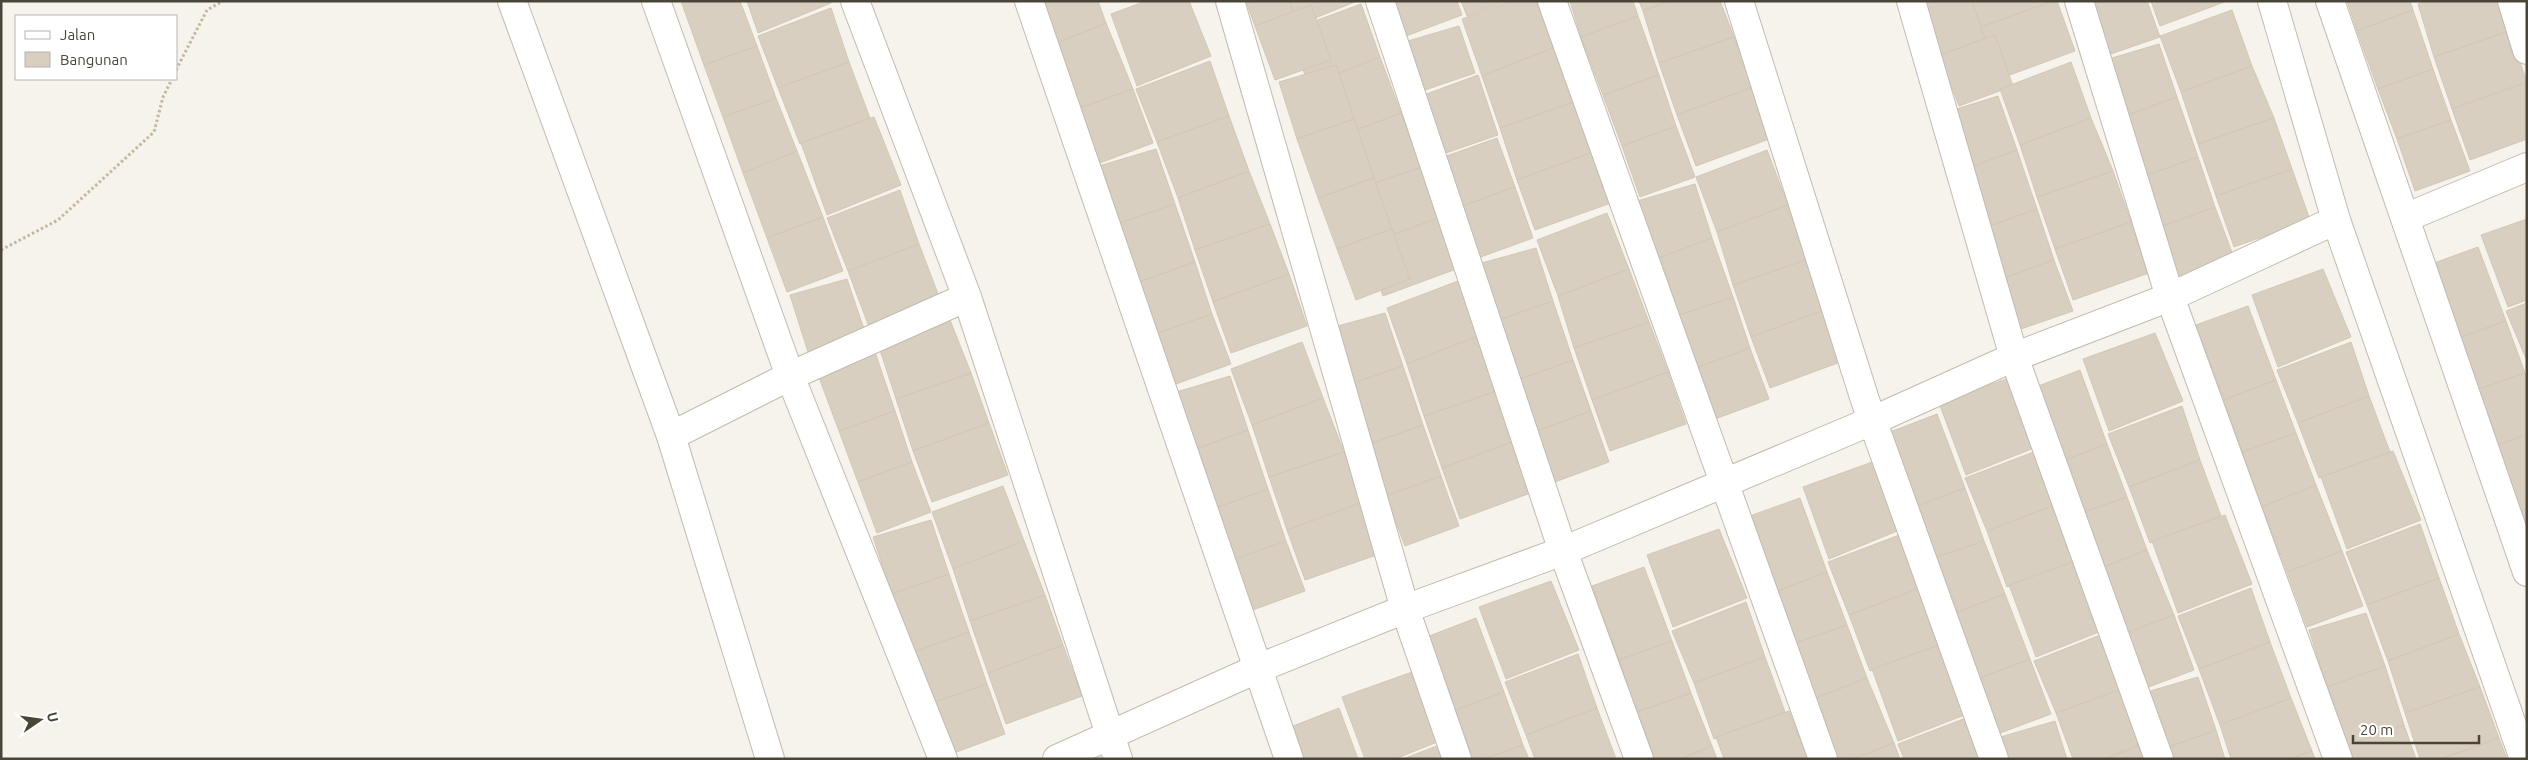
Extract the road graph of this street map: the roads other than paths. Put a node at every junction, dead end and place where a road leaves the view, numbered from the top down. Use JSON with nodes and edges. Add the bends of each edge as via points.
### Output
{"nodes":[{"id":1,"x":512,"y":1,"type":"edge"},
{"id":2,"x":656,"y":1,"type":"edge"},
{"id":3,"x":855,"y":1,"type":"edge"},
{"id":4,"x":1029,"y":1,"type":"edge"},
{"id":5,"x":1230,"y":1,"type":"edge"},
{"id":6,"x":1380,"y":1,"type":"edge"},
{"id":7,"x":1552,"y":1,"type":"edge"},
{"id":8,"x":1739,"y":1,"type":"edge"},
{"id":9,"x":1911,"y":1,"type":"edge"},
{"id":10,"x":2079,"y":1,"type":"edge"},
{"id":11,"x":2272,"y":1,"type":"edge"},
{"id":12,"x":2330,"y":1,"type":"edge"},
{"id":13,"x":2512,"y":1,"type":"edge"},
{"id":14,"x":2527,"y":50,"type":"edge"},
{"id":15,"x":2527,"y":167,"type":"edge"},
{"id":16,"x":2405,"y":218,"type":"junction"},
{"id":17,"x":2336,"y":220,"type":"junction"},
{"id":18,"x":967,"y":297,"type":"junction"},
{"id":19,"x":2170,"y":297,"type":"junction"},
{"id":20,"x":2014,"y":357,"type":"junction"},
{"id":21,"x":790,"y":376,"type":"junction"},
{"id":22,"x":1874,"y":420,"type":"junction"},
{"id":23,"x":671,"y":436,"type":"junction"},
{"id":24,"x":1724,"y":483,"type":"junction"},
{"id":25,"x":1563,"y":551,"type":"junction"},
{"id":26,"x":2527,"y":572,"type":"edge"},
{"id":27,"x":1405,"y":609,"type":"junction"},
{"id":28,"x":1259,"y":668,"type":"junction"},
{"id":29,"x":1114,"y":747,"type":"edge"},
{"id":30,"x":770,"y":759,"type":"edge"},
{"id":31,"x":943,"y":759,"type":"edge"},
{"id":32,"x":1057,"y":759,"type":"edge"},
{"id":33,"x":1290,"y":759,"type":"edge"},
{"id":34,"x":1457,"y":759,"type":"edge"},
{"id":35,"x":1639,"y":759,"type":"edge"},
{"id":36,"x":1822,"y":759,"type":"edge"},
{"id":37,"x":1994,"y":759,"type":"edge"},
{"id":38,"x":2159,"y":759,"type":"edge"},
{"id":39,"x":2338,"y":759,"type":"edge"},
{"id":40,"x":2524,"y":759,"type":"edge"}],
"edges":[{"from":1,"to":23,"type":"street"},
{"from":2,"to":21,"type":"street"},
{"from":3,"to":18,"type":"street"},
{"from":4,"to":28,"type":"street"},
{"from":5,"to":27,"type":"street"},
{"from":6,"to":25,"type":"street"},
{"from":7,"to":24,"type":"street"},
{"from":8,"to":22,"type":"street"},
{"from":9,"to":20,"type":"street"},
{"from":10,"to":19,"type":"street"},
{"from":11,"to":17,"type":"street"},
{"from":12,"to":16,"type":"street"},
{"from":13,"to":14,"type":"street"},
{"from":15,"to":16,"type":"street"},
{"from":16,"to":26,"type":"street"},
{"from":17,"to":19,"type":"street"},
{"from":17,"to":40,"type":"street"},
{"from":18,"to":21,"type":"street"},
{"from":18,"to":29,"type":"street"},
{"from":19,"to":20,"type":"street"},
{"from":19,"to":39,"type":"street"},
{"from":20,"to":22,"type":"street"},
{"from":20,"to":38,"type":"street"},
{"from":21,"to":23,"type":"street"},
{"from":21,"to":31,"type":"street"},
{"from":22,"to":24,"type":"street"},
{"from":22,"to":37,"type":"street"},
{"from":23,"to":30,"type":"street"},
{"from":24,"to":25,"type":"street"},
{"from":24,"to":36,"type":"street"},
{"from":25,"to":27,"type":"street"},
{"from":25,"to":35,"type":"street"},
{"from":27,"to":28,"type":"street"},
{"from":27,"to":34,"type":"street"},
{"from":28,"to":29,"type":"street"},
{"from":28,"to":33,"type":"street"},
{"from":29,"to":32,"type":"street"}]}
